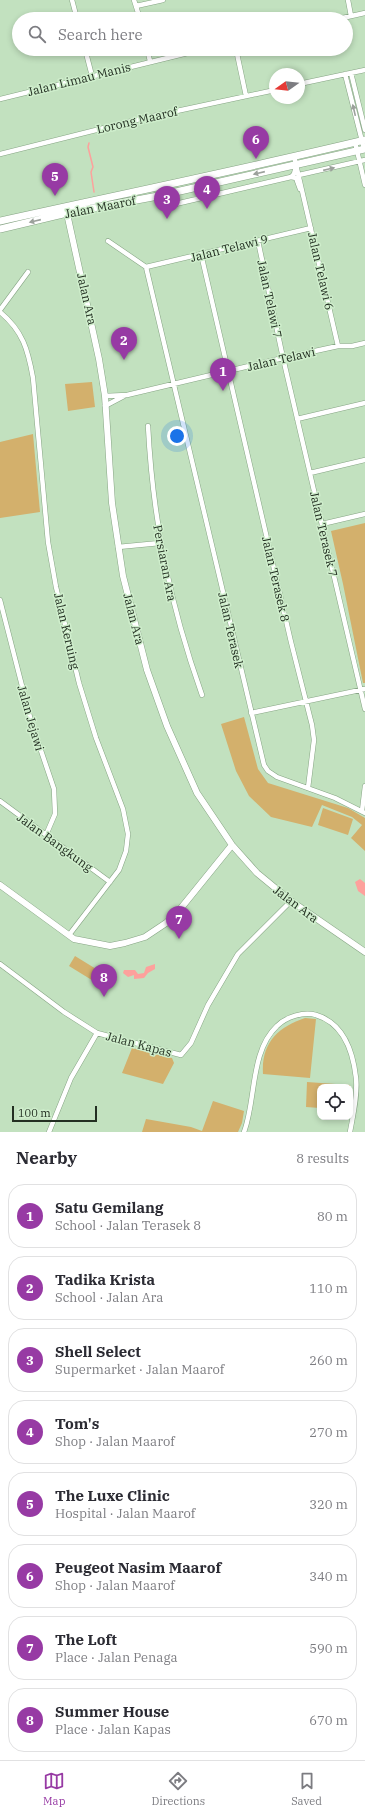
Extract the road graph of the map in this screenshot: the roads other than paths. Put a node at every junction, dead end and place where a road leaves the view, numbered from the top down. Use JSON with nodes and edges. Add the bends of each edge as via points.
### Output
{"nodes":[{"id":1,"x":72,"y":0,"type":"edge"},
{"id":2,"x":134,"y":0,"type":"edge"},
{"id":3,"x":163,"y":0,"type":"edge"},
{"id":4,"x":348,"y":0,"type":"edge"},
{"id":5,"x":136,"y":6,"type":"junction"},
{"id":6,"x":75,"y":12,"type":"edge"},
{"id":7,"x":138,"y":12,"type":"edge"},
{"id":8,"x":351,"y":12,"type":"edge"},
{"id":9,"x":365,"y":13,"type":"edge"},
{"id":10,"x":353,"y":16,"type":"edge"},
{"id":11,"x":87,"y":56,"type":"edge"},
{"id":12,"x":149,"y":56,"type":"edge"},
{"id":13,"x":172,"y":56,"type":"edge"},
{"id":14,"x":237,"y":56,"type":"edge"},
{"id":15,"x":150,"y":61,"type":"junction"},
{"id":16,"x":365,"y":70,"type":"edge"},
{"id":17,"x":351,"y":73,"type":"junction"},
{"id":18,"x":345,"y":74,"type":"junction"},
{"id":19,"x":92,"y":76,"type":"junction"},
{"id":20,"x":305,"y":83,"type":"edge"},
{"id":21,"x":269,"y":91,"type":"edge"},
{"id":22,"x":246,"y":96,"type":"junction"},
{"id":23,"x":0,"y":99,"type":"edge"},
{"id":24,"x":365,"y":130,"type":"edge"},
{"id":25,"x":361,"y":141,"type":"edge"},
{"id":26,"x":362,"y":149,"type":"edge"},
{"id":27,"x":0,"y":154,"type":"edge"},
{"id":28,"x":294,"y":156,"type":"junction"},
{"id":29,"x":362,"y":161,"type":"edge"},
{"id":30,"x":297,"y":165,"type":"junction"},
{"id":31,"x":299,"y":175,"type":"junction"},
{"id":32,"x":291,"y":177,"type":"junction"},
{"id":33,"x":365,"y":185,"type":"edge"},
{"id":34,"x":202,"y":186,"type":"junction"},
{"id":35,"x":158,"y":196,"type":"junction"},
{"id":36,"x":304,"y":196,"type":"junction"},
{"id":37,"x":198,"y":199,"type":"junction"},
{"id":38,"x":66,"y":209,"type":"junction"},
{"id":39,"x":0,"y":221,"type":"edge"},
{"id":40,"x":311,"y":228,"type":"junction"},
{"id":41,"x":0,"y":230,"type":"edge"},
{"id":42,"x":108,"y":241,"type":"dead end"},
{"id":43,"x":258,"y":241,"type":"junction"},
{"id":44,"x":201,"y":254,"type":"junction"},
{"id":45,"x":146,"y":268,"type":"junction"},
{"id":46,"x":28,"y":272,"type":"dead end"},
{"id":47,"x":0,"y":311,"type":"edge"},
{"id":48,"x":365,"y":343,"type":"edge"},
{"id":49,"x":338,"y":346,"type":"junction"},
{"id":50,"x":283,"y":358,"type":"junction"},
{"id":51,"x":228,"y":371,"type":"junction"},
{"id":52,"x":174,"y":384,"type":"junction"},
{"id":53,"x":127,"y":395,"type":"junction"},
{"id":54,"x":105,"y":396,"type":"junction"},
{"id":55,"x":365,"y":403,"type":"edge"},
{"id":56,"x":105,"y":406,"type":"junction"},
{"id":57,"x":297,"y":419,"type":"junction"},
{"id":58,"x":148,"y":426,"type":"dead end"},
{"id":59,"x":365,"y":460,"type":"edge"},
{"id":60,"x":310,"y":473,"type":"junction"},
{"id":61,"x":365,"y":514,"type":"edge"},
{"id":62,"x":322,"y":524,"type":"junction"},
{"id":63,"x":160,"y":543,"type":"junction"},
{"id":64,"x":118,"y":547,"type":"junction"},
{"id":65,"x":0,"y":600,"type":"edge"},
{"id":66,"x":2,"y":618,"type":"edge"},
{"id":67,"x":363,"y":690,"type":"edge"},
{"id":68,"x":202,"y":695,"type":"dead end"},
{"id":69,"x":305,"y":701,"type":"junction"},
{"id":70,"x":365,"y":710,"type":"edge"},
{"id":71,"x":251,"y":713,"type":"junction"},
{"id":72,"x":365,"y":786,"type":"edge"},
{"id":73,"x":308,"y":788,"type":"junction"},
{"id":74,"x":0,"y":801,"type":"edge"},
{"id":75,"x":364,"y":812,"type":"edge"},
{"id":76,"x":46,"y":835,"type":"junction"},
{"id":77,"x":232,"y":845,"type":"junction"},
{"id":78,"x":110,"y":882,"type":"junction"},
{"id":79,"x":0,"y":885,"type":"edge"},
{"id":80,"x":291,"y":901,"type":"junction"},
{"id":81,"x":69,"y":935,"type":"junction"},
{"id":82,"x":365,"y":952,"type":"edge"},
{"id":83,"x":0,"y":964,"type":"edge"},
{"id":84,"x":98,"y":1033,"type":"junction"},
{"id":85,"x":50,"y":1132,"type":"edge"},
{"id":86,"x":244,"y":1132,"type":"edge"},
{"id":87,"x":350,"y":1132,"type":"edge"}],
"edges":[{"from":1,"to":6,"type":"street"},
{"from":2,"to":5,"type":"street"},
{"from":3,"to":5,"type":"street"},
{"from":4,"to":8,"type":"street"},
{"from":5,"to":7,"type":"street"},
{"from":9,"to":10,"type":"street"},
{"from":11,"to":19,"type":"street"},
{"from":12,"to":15,"type":"street"},
{"from":13,"to":15,"type":"street","name":"Jalan Limau Manis"},
{"from":14,"to":22,"type":"street"},
{"from":15,"to":19,"type":"street","name":"Jalan Limau Manis"},
{"from":16,"to":17,"type":"street"},
{"from":17,"to":18,"type":"street"},
{"from":17,"to":24,"type":"street"},
{"from":18,"to":20,"type":"street"},
{"from":25,"to":18,"type":"street","one_way":true},
{"from":19,"to":23,"type":"street","name":"Jalan Limau Manis"},
{"from":21,"to":22,"type":"street","name":"Lorong Maarof"},
{"from":22,"to":27,"type":"street","name":"Lorong Maarof"},
{"from":25,"to":26,"type":"street"},
{"from":25,"to":28,"type":"main road","name":"Jalan Maarof"},
{"from":26,"to":29,"type":"street"},
{"from":26,"to":30,"type":"main road","name":"Jalan Maarof"},
{"from":28,"to":30,"type":"street","name":"Jalan Telawi 6"},
{"from":28,"to":38,"type":"main road","name":"Jalan Maarof"},
{"from":31,"to":29,"type":"street","one_way":true},
{"from":29,"to":33,"type":"street"},
{"from":30,"to":31,"type":"street","name":"Jalan Telawi 6"},
{"from":30,"to":32,"type":"street"},
{"from":30,"to":34,"type":"main road","name":"Jalan Maarof","one_way":true},
{"from":31,"to":36,"type":"street","name":"Jalan Telawi 6"},
{"from":32,"to":36,"type":"street","name":"Jalan Telawi 6","via":[[296,178]]},
{"from":32,"to":37,"type":"street"},
{"from":34,"to":35,"type":"main road","name":"Jalan Maarof"},
{"from":34,"to":37,"type":"street"},
{"from":35,"to":37,"type":"street","via":[[167,206]]},
{"from":35,"to":38,"type":"main road","name":"Jalan Maarof"},
{"from":36,"to":40,"type":"street","name":"Jalan Telawi 6"},
{"from":38,"to":39,"type":"main road","name":"Jalan Maarof"},
{"from":38,"to":41,"type":"main road","name":"Jalan Maarof","one_way":true},
{"from":38,"to":54,"type":"street","name":"Jalan Ara","via":[[96,338]]},
{"from":40,"to":43,"type":"street","name":"Jalan Telawi 9"},
{"from":40,"to":49,"type":"street","name":"Jalan Telawi 6"},
{"from":42,"to":45,"type":"street"},
{"from":43,"to":44,"type":"street","name":"Jalan Telawi 9"},
{"from":43,"to":50,"type":"street","name":"Jalan Telawi 7"},
{"from":44,"to":45,"type":"street","name":"Jalan Telawi 9"},
{"from":44,"to":51,"type":"street","name":"Jalan Terasek 8"},
{"from":45,"to":52,"type":"street"},
{"from":46,"to":47,"type":"street"},
{"from":47,"to":78,"type":"street","name":"Jalan Keruing","via":[[22,337],[29,358],[48,542],[56,587],[79,683],[96,738],[123,809],[128,834],[126,851],[119,870]]},
{"from":48,"to":49,"type":"street","name":"Jalan Telawi"},
{"from":49,"to":50,"type":"street","name":"Jalan Telawi"},
{"from":50,"to":51,"type":"street","name":"Jalan Telawi"},
{"from":50,"to":57,"type":"street","name":"Jalan Terasek 7"},
{"from":51,"to":52,"type":"street","name":"Jalan Telawi"},
{"from":51,"to":69,"type":"street","name":"Jalan Terasek 8"},
{"from":52,"to":53,"type":"street","name":"Jalan Telawi"},
{"from":52,"to":71,"type":"street","name":"Jalan Terasek"},
{"from":53,"to":54,"type":"street","name":"Jalan Telawi"},
{"from":53,"to":56,"type":"street","name":"Jalan Telawi"},
{"from":54,"to":56,"type":"street","name":"Jalan Ara"},
{"from":55,"to":57,"type":"street"},
{"from":56,"to":64,"type":"street","name":"Jalan Ara"},
{"from":57,"to":60,"type":"street","name":"Jalan Terasek 7"},
{"from":58,"to":63,"type":"street","name":"Persiaran Ara"},
{"from":59,"to":60,"type":"street"},
{"from":60,"to":62,"type":"street","name":"Jalan Terasek 7"},
{"from":61,"to":62,"type":"street"},
{"from":62,"to":67,"type":"street","name":"Jalan Terasek 7"},
{"from":63,"to":64,"type":"street","name":"Persiaran Ara"},
{"from":63,"to":68,"type":"street","name":"Persiaran Ara","via":[[178,620]]},
{"from":64,"to":77,"type":"street","name":"Jalan Ara","via":[[141,649],[167,726],[197,794]]},
{"from":65,"to":66,"type":"street","name":"Jalan Jejawi"},
{"from":66,"to":76,"type":"street","name":"Jalan Jejawi","via":[[31,721],[54,789],[55,814]]},
{"from":67,"to":69,"type":"street"},
{"from":67,"to":70,"type":"street","name":"Jalan Terasek 7"},
{"from":69,"to":71,"type":"street"},
{"from":69,"to":73,"type":"street","name":"Jalan Terasek 8","via":[[314,740]]},
{"from":71,"to":73,"type":"street","name":"Jalan Terasek","via":[[268,772],[277,778]]},
{"from":72,"to":75,"type":"street"},
{"from":73,"to":75,"type":"street","name":"Jalan Terasek"},
{"from":74,"to":76,"type":"street","name":"Jalan Bangkung"},
{"from":76,"to":78,"type":"street","name":"Jalan Bangkung"},
{"from":77,"to":80,"type":"street","name":"Jalan Ara","via":[[257,873]]},
{"from":77,"to":81,"type":"street","via":[[177,913],[145,937],[130,943],[110,946],[74,939]]},
{"from":78,"to":81,"type":"street","name":"Jalan Keruing"},
{"from":79,"to":81,"type":"street"},
{"from":80,"to":82,"type":"street","name":"Jalan Ara"},
{"from":80,"to":84,"type":"street","name":"Jalan Kapas","via":[[238,954],[208,1005],[191,1043],[181,1055]]},
{"from":83,"to":84,"type":"street","name":"Jalan Kapas","via":[[64,1012]]},
{"from":84,"to":85,"type":"street","via":[[71,1078]]},
{"from":86,"to":87,"type":"street","via":[[248,1122],[257,1064],[268,1038],[277,1026],[291,1017],[308,1014],[322,1016],[331,1022],[342,1032],[347,1045],[356,1078]]}]}
